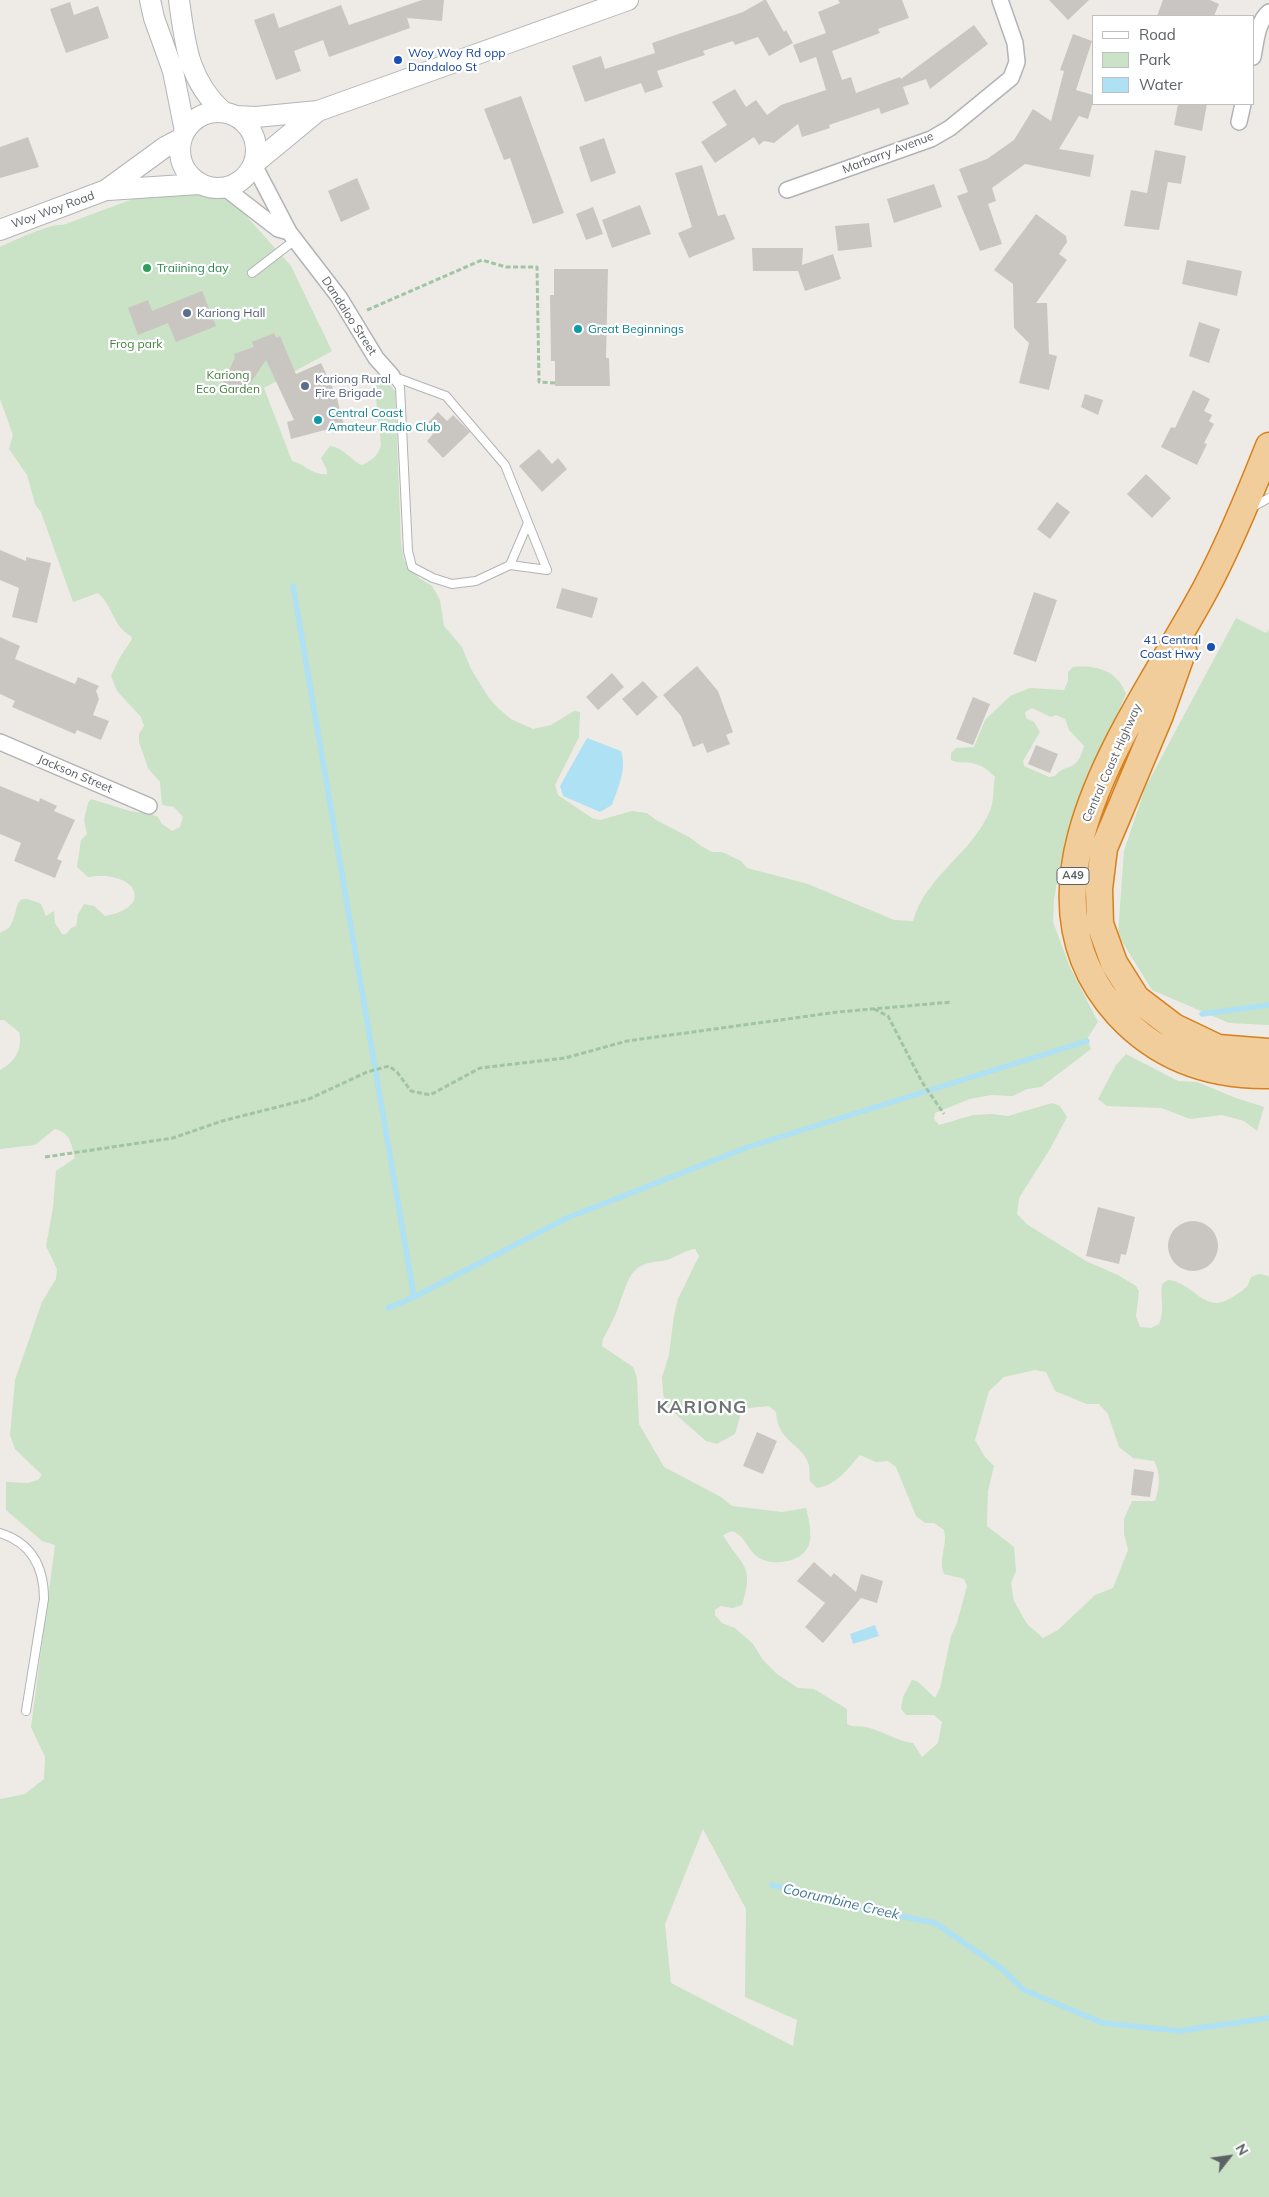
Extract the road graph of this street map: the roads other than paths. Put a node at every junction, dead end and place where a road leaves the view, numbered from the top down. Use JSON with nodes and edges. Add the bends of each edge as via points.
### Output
{"nodes":[{"id":1,"x":150,"y":0,"type":"edge"},
{"id":2,"x":179,"y":0,"type":"edge"},
{"id":3,"x":628,"y":0,"type":"edge"},
{"id":4,"x":1000,"y":0,"type":"edge"},
{"id":5,"x":1269,"y":12,"type":"edge"},
{"id":6,"x":1254,"y":51,"type":"edge"},
{"id":7,"x":1243,"y":105,"type":"edge"},
{"id":8,"x":318,"y":111,"type":"junction"},
{"id":9,"x":229,"y":114,"type":"junction"},
{"id":10,"x":1239,"y":122,"type":"dead end"},
{"id":11,"x":183,"y":134,"type":"junction"},
{"id":12,"x":254,"y":164,"type":"junction"},
{"id":13,"x":199,"y":184,"type":"junction"},
{"id":14,"x":225,"y":188,"type":"junction"},
{"id":15,"x":106,"y":190,"type":"junction"},
{"id":16,"x":787,"y":190,"type":"dead end"},
{"id":17,"x":0,"y":230,"type":"edge"},
{"id":18,"x":292,"y":236,"type":"junction"},
{"id":19,"x":252,"y":273,"type":"dead end"},
{"id":20,"x":392,"y":376,"type":"junction"},
{"id":21,"x":1269,"y":446,"type":"edge"},
{"id":22,"x":1269,"y":498,"type":"edge"},
{"id":23,"x":1242,"y":513,"type":"junction"},
{"id":24,"x":528,"y":523,"type":"junction"},
{"id":25,"x":510,"y":565,"type":"junction"},
{"id":26,"x":1206,"y":588,"type":"junction"},
{"id":27,"x":0,"y":742,"type":"edge"},
{"id":28,"x":149,"y":806,"type":"dead end"},
{"id":29,"x":1269,"y":1052,"type":"edge"},
{"id":30,"x":1269,"y":1075,"type":"edge"},
{"id":31,"x":0,"y":1532,"type":"edge"},
{"id":32,"x":26,"y":1711,"type":"dead end"}],
"edges":[{"from":1,"to":11,"type":"main road","via":[[173,71]]},
{"from":2,"to":9,"type":"main road","via":[[188,59],[200,85]]},
{"from":3,"to":8,"type":"main road"},
{"from":4,"to":16,"type":"street","name":"Marbarry Avenue","via":[[1015,43],[1017,62],[1011,78],[950,128],[931,139]]},
{"from":5,"to":6,"type":"street","via":[[1258,30]]},
{"from":7,"to":10,"type":"street"},
{"from":8,"to":9,"type":"main road","via":[[256,117]]},
{"from":8,"to":12,"type":"main road"},
{"from":9,"to":11,"type":"main road","via":[[205,114],[190,124]]},
{"from":9,"to":12,"type":"main road","via":[[252,131],[257,152]]},
{"from":11,"to":13,"type":"main road","via":[[180,148],[183,164]]},
{"from":11,"to":15,"type":"main road","name":"Woy Woy Road"},
{"from":12,"to":14,"type":"main road","via":[[242,180]]},
{"from":12,"to":18,"type":"street","name":"Dandaloo Street"},
{"from":13,"to":14,"type":"main road"},
{"from":13,"to":15,"type":"main road","name":"Woy Woy Road"},
{"from":14,"to":18,"type":"street","name":"Dandaloo Street"},
{"from":15,"to":17,"type":"main road","name":"Woy Woy Road"},
{"from":18,"to":19,"type":"lane"},
{"from":18,"to":20,"type":"street","name":"Dandaloo Street","via":[[339,297],[376,358]]},
{"from":20,"to":24,"type":"lane","via":[[446,396],[505,465]]},
{"from":20,"to":25,"type":"lane","via":[[400,387],[408,551],[412,567],[452,584],[476,581]]},
{"from":21,"to":23,"type":"highway","name":"Central Coast Highway","number":"A49"},
{"from":22,"to":23,"type":"lane"},
{"from":23,"to":26,"type":"highway","name":"Central Coast Highway","number":"A49"},
{"from":24,"to":25,"type":"lane"},
{"from":24,"to":25,"type":"lane","via":[[547,570]]},
{"from":26,"to":29,"type":"highway","name":"Central Coast Highway","number":"A49","via":[[1160,715],[1104,848],[1099,889],[1100,924],[1114,963],[1136,998],[1174,1027],[1218,1048]]},
{"from":26,"to":30,"type":"highway","name":"Central Coast Highway","number":"A49","via":[[1134,710],[1101,781],[1079,839],[1072,904],[1085,965],[1097,987],[1127,1023],[1145,1038],[1183,1060],[1210,1070]]},
{"from":27,"to":28,"type":"street","name":"Jackson Street"},
{"from":31,"to":32,"type":"lane","via":[[18,1540],[31,1553],[44,1583]]}]}
